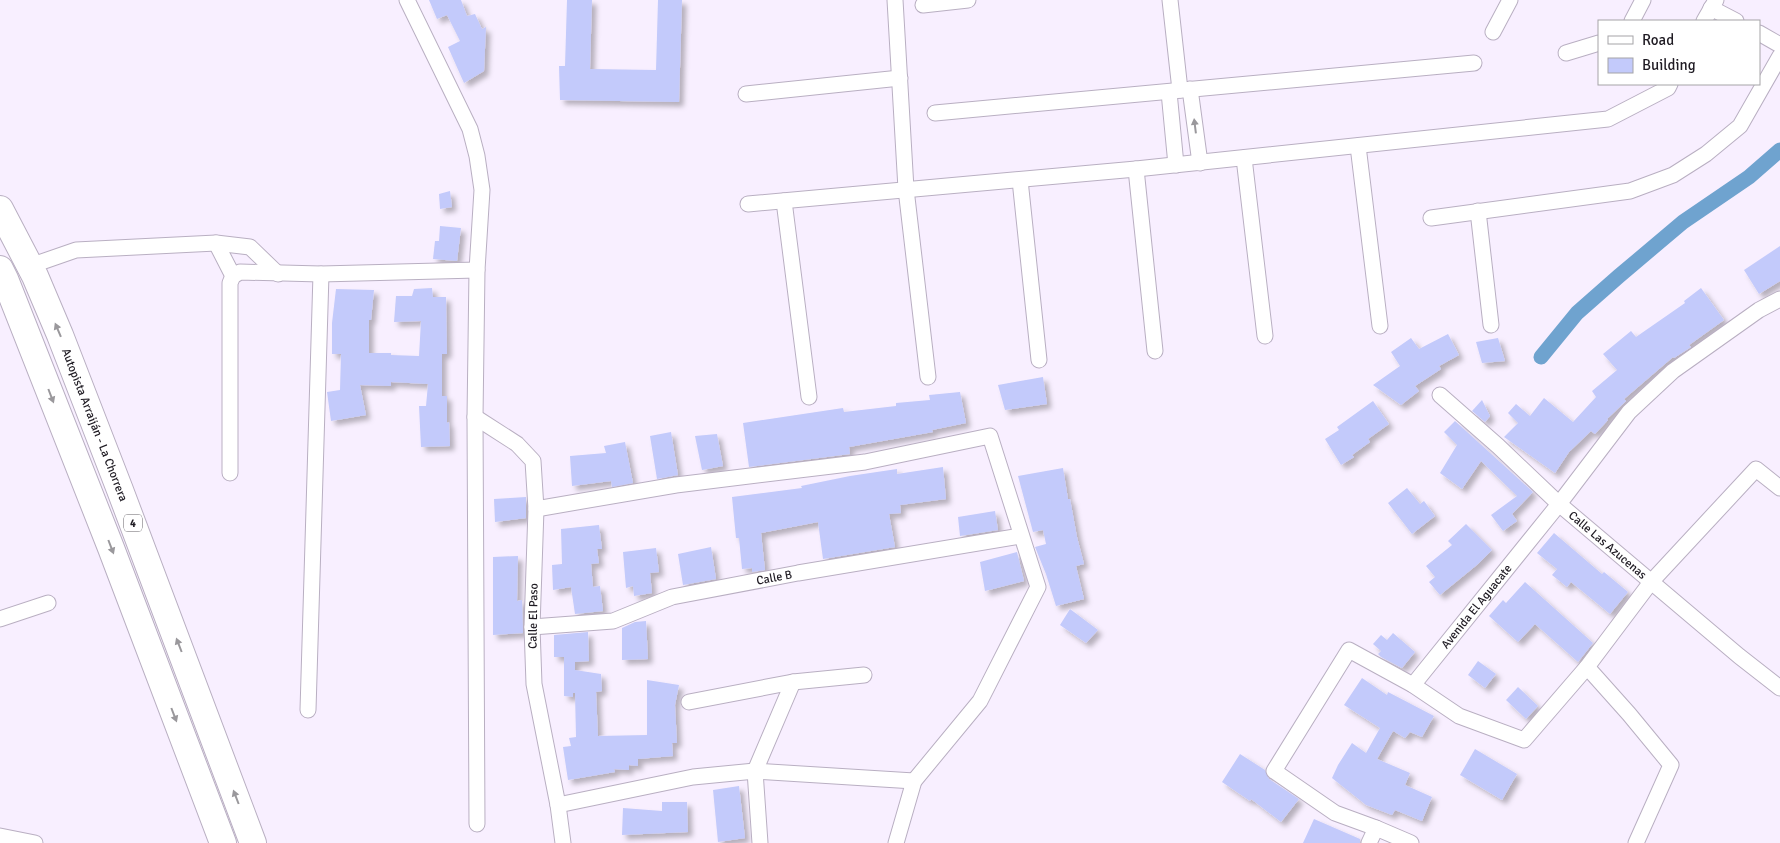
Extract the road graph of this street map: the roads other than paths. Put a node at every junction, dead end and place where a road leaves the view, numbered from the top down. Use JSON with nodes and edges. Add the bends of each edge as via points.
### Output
{"nodes":[{"id":1,"x":407,"y":0,"type":"edge"},
{"id":2,"x":896,"y":0,"type":"edge"},
{"id":3,"x":968,"y":0,"type":"edge"},
{"id":4,"x":1170,"y":0,"type":"edge"},
{"id":5,"x":1510,"y":0,"type":"edge"},
{"id":6,"x":1643,"y":0,"type":"edge"},
{"id":7,"x":1714,"y":4,"type":"edge"},
{"id":8,"x":923,"y":5,"type":"dead end"},
{"id":9,"x":1633,"y":20,"type":"edge"},
{"id":10,"x":1705,"y":20,"type":"edge"},
{"id":11,"x":1735,"y":20,"type":"edge"},
{"id":12,"x":1493,"y":32,"type":"dead end"},
{"id":13,"x":1760,"y":34,"type":"edge"},
{"id":14,"x":1598,"y":44,"type":"edge"},
{"id":15,"x":1780,"y":45,"type":"edge"},
{"id":16,"x":1566,"y":53,"type":"dead end"},
{"id":17,"x":1780,"y":56,"type":"edge"},
{"id":18,"x":1474,"y":63,"type":"dead end"},
{"id":19,"x":900,"y":78,"type":"junction"},
{"id":20,"x":1670,"y":85,"type":"edge"},
{"id":21,"x":1180,"y":91,"type":"junction"},
{"id":22,"x":746,"y":94,"type":"dead end"},
{"id":23,"x":935,"y":113,"type":"dead end"},
{"id":24,"x":1358,"y":146,"type":"junction"},
{"id":25,"x":1244,"y":158,"type":"junction"},
{"id":26,"x":1200,"y":163,"type":"junction"},
{"id":27,"x":1176,"y":166,"type":"junction"},
{"id":28,"x":1136,"y":170,"type":"junction"},
{"id":29,"x":1020,"y":180,"type":"junction"},
{"id":30,"x":906,"y":189,"type":"junction"},
{"id":31,"x":784,"y":201,"type":"junction"},
{"id":32,"x":748,"y":204,"type":"dead end"},
{"id":33,"x":0,"y":209,"type":"edge"},
{"id":34,"x":1478,"y":211,"type":"junction"},
{"id":35,"x":1431,"y":218,"type":"dead end"},
{"id":36,"x":216,"y":243,"type":"junction"},
{"id":37,"x":30,"y":266,"type":"junction"},
{"id":38,"x":0,"y":270,"type":"edge"},
{"id":39,"x":477,"y":270,"type":"junction"},
{"id":40,"x":278,"y":274,"type":"junction"},
{"id":41,"x":321,"y":274,"type":"junction"},
{"id":42,"x":233,"y":276,"type":"junction"},
{"id":43,"x":1780,"y":299,"type":"edge"},
{"id":44,"x":1491,"y":325,"type":"dead end"},
{"id":45,"x":1380,"y":326,"type":"dead end"},
{"id":46,"x":1265,"y":336,"type":"dead end"},
{"id":47,"x":1155,"y":351,"type":"dead end"},
{"id":48,"x":1039,"y":360,"type":"dead end"},
{"id":49,"x":928,"y":377,"type":"dead end"},
{"id":50,"x":1440,"y":396,"type":"dead end"},
{"id":51,"x":809,"y":397,"type":"dead end"},
{"id":52,"x":474,"y":417,"type":"junction"},
{"id":53,"x":230,"y":473,"type":"dead end"},
{"id":54,"x":1780,"y":488,"type":"edge"},
{"id":55,"x":1559,"y":504,"type":"junction"},
{"id":56,"x":536,"y":509,"type":"junction"},
{"id":57,"x":1020,"y":536,"type":"junction"},
{"id":58,"x":1650,"y":582,"type":"junction"},
{"id":59,"x":48,"y":603,"type":"dead end"},
{"id":60,"x":0,"y":618,"type":"edge"},
{"id":61,"x":532,"y":627,"type":"junction"},
{"id":62,"x":1587,"y":667,"type":"junction"},
{"id":63,"x":864,"y":675,"type":"dead end"},
{"id":64,"x":792,"y":682,"type":"junction"},
{"id":65,"x":1414,"y":685,"type":"junction"},
{"id":66,"x":1780,"y":688,"type":"edge"},
{"id":67,"x":689,"y":702,"type":"dead end"},
{"id":68,"x":308,"y":710,"type":"dead end"},
{"id":69,"x":755,"y":771,"type":"junction"},
{"id":70,"x":914,"y":781,"type":"junction"},
{"id":71,"x":558,"y":805,"type":"junction"},
{"id":72,"x":477,"y":824,"type":"dead end"},
{"id":73,"x":1376,"y":828,"type":"junction"},
{"id":74,"x":0,"y":836,"type":"edge"},
{"id":75,"x":35,"y":843,"type":"edge"},
{"id":76,"x":223,"y":843,"type":"edge"},
{"id":77,"x":254,"y":843,"type":"edge"},
{"id":78,"x":563,"y":843,"type":"edge"},
{"id":79,"x":760,"y":843,"type":"edge"},
{"id":80,"x":896,"y":843,"type":"edge"},
{"id":81,"x":1369,"y":843,"type":"edge"},
{"id":82,"x":1411,"y":843,"type":"edge"},
{"id":83,"x":1636,"y":843,"type":"edge"}],
"edges":[{"from":1,"to":39,"type":"street","via":[[470,130],[477,156],[482,190]]},
{"from":2,"to":19,"type":"street"},
{"from":3,"to":8,"type":"street"},
{"from":4,"to":21,"type":"street"},
{"from":5,"to":12,"type":"street"},
{"from":6,"to":9,"type":"street"},
{"from":7,"to":10,"type":"street"},
{"from":7,"to":11,"type":"street"},
{"from":13,"to":15,"type":"street"},
{"from":14,"to":16,"type":"street"},
{"from":17,"to":34,"type":"street","via":[[1740,126],[1674,175],[1630,191]]},
{"from":18,"to":21,"type":"street"},
{"from":19,"to":22,"type":"street"},
{"from":19,"to":30,"type":"street"},
{"from":20,"to":24,"type":"street","via":[[1608,120]]},
{"from":21,"to":23,"type":"street"},
{"from":26,"to":21,"type":"street","one_way":true},
{"from":21,"to":27,"type":"street"},
{"from":24,"to":25,"type":"street"},
{"from":24,"to":45,"type":"street"},
{"from":25,"to":26,"type":"street"},
{"from":25,"to":46,"type":"street"},
{"from":26,"to":27,"type":"street"},
{"from":27,"to":28,"type":"street"},
{"from":28,"to":29,"type":"street"},
{"from":28,"to":47,"type":"street"},
{"from":29,"to":30,"type":"street"},
{"from":29,"to":48,"type":"street"},
{"from":30,"to":31,"type":"street"},
{"from":30,"to":49,"type":"street"},
{"from":31,"to":32,"type":"street"},
{"from":31,"to":51,"type":"street"},
{"from":33,"to":37,"type":"highway","name":"Autopista Arraiján - La Chorrera","number":"4"},
{"from":34,"to":35,"type":"street"},
{"from":34,"to":44,"type":"street"},
{"from":36,"to":37,"type":"street","via":[[76,250]]},
{"from":36,"to":40,"type":"street","via":[[250,247]]},
{"from":36,"to":42,"type":"street"},
{"from":77,"to":37,"type":"highway","name":"Autopista Arraiján - La Chorrera","number":"4","one_way":true,"via":[[103,444]]},
{"from":38,"to":76,"type":"highway","number":"4","one_way":true,"via":[[111,548]]},
{"from":39,"to":41,"type":"street"},
{"from":39,"to":52,"type":"street"},
{"from":40,"to":41,"type":"street"},
{"from":40,"to":42,"type":"street","via":[[240,272]]},
{"from":41,"to":68,"type":"street"},
{"from":42,"to":53,"type":"street","via":[[230,283]]},
{"from":43,"to":55,"type":"street","name":"Avenida El Aguacate","via":[[1759,310],[1666,376],[1629,412]]},
{"from":50,"to":55,"type":"street","name":"Calle Las Azucenas"},
{"from":52,"to":56,"type":"street","name":"Calle El Paso","via":[[517,444],[533,461]]},
{"from":52,"to":72,"type":"street"},
{"from":54,"to":58,"type":"street","via":[[1756,469]]},
{"from":55,"to":58,"type":"street","name":"Calle Las Azucenas"},
{"from":55,"to":65,"type":"street","name":"Avenida El Aguacate"},
{"from":56,"to":57,"type":"street","via":[[676,485],[865,462],[990,436]]},
{"from":56,"to":61,"type":"street","name":"Calle El Paso"},
{"from":57,"to":61,"type":"street","name":"Calle B","via":[[672,597],[613,621]]},
{"from":57,"to":70,"type":"street","via":[[1038,587],[980,701]]},
{"from":58,"to":62,"type":"street"},
{"from":58,"to":66,"type":"street","name":"Calle Las Azucenas"},
{"from":59,"to":60,"type":"street"},
{"from":61,"to":71,"type":"street","name":"Calle El Paso","via":[[534,684]]},
{"from":62,"to":65,"type":"street","via":[[1524,740],[1459,716]]},
{"from":62,"to":83,"type":"street","via":[[1671,765]]},
{"from":63,"to":64,"type":"street"},
{"from":64,"to":67,"type":"street"},
{"from":64,"to":69,"type":"street"},
{"from":65,"to":73,"type":"street","via":[[1349,650],[1274,771],[1335,813]]},
{"from":69,"to":70,"type":"street"},
{"from":69,"to":71,"type":"street","via":[[693,777]]},
{"from":69,"to":79,"type":"street"},
{"from":70,"to":80,"type":"street"},
{"from":71,"to":78,"type":"street","name":"Calle El Paso"},
{"from":73,"to":81,"type":"street"},
{"from":73,"to":82,"type":"street"},
{"from":74,"to":75,"type":"street"}]}
